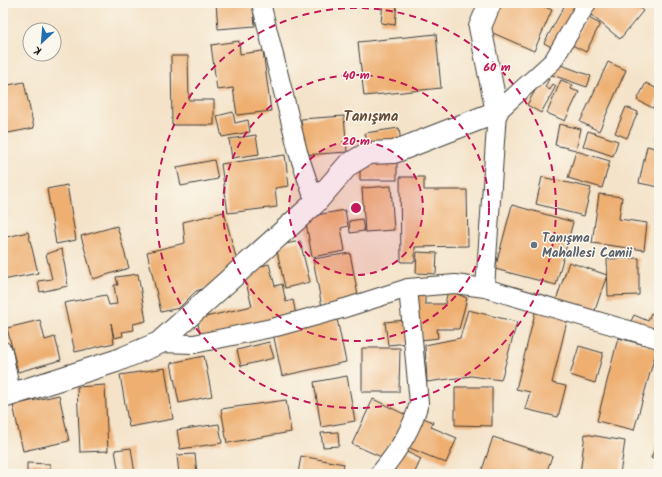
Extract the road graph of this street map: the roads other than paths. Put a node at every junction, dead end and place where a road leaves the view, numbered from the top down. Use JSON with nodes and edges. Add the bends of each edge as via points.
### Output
{"nodes":[{"id":1,"x":261,"y":3,"type":"edge"},
{"id":2,"x":490,"y":3,"type":"edge"},
{"id":3,"x":586,"y":3,"type":"edge"},
{"id":4,"x":497,"y":112,"type":"junction"},
{"id":5,"x":315,"y":203,"type":"junction"},
{"id":6,"x":408,"y":288,"type":"junction"},
{"id":7,"x":485,"y":288,"type":"junction"},
{"id":8,"x":659,"y":339,"type":"edge"},
{"id":9,"x":159,"y":343,"type":"junction"},
{"id":10,"x":3,"y":351,"type":"edge"},
{"id":11,"x":7,"y":396,"type":"edge"},
{"id":12,"x":379,"y":474,"type":"edge"}],
"edges":[{"from":1,"to":5,"type":"street","via":[[298,152]]},
{"from":2,"to":4,"type":"street","via":[[480,27]]},
{"from":3,"to":4,"type":"street","via":[[553,62]]},
{"from":4,"to":5,"type":"street","via":[[394,152],[368,154],[348,164]]},
{"from":4,"to":7,"type":"street"},
{"from":5,"to":9,"type":"street"},
{"from":6,"to":7,"type":"street","via":[[455,284]]},
{"from":6,"to":9,"type":"street","via":[[276,327],[194,344]]},
{"from":6,"to":12,"type":"street","via":[[419,403],[416,416],[399,448]]},
{"from":7,"to":8,"type":"street"},
{"from":9,"to":11,"type":"street","via":[[116,361]]},
{"from":10,"to":11,"type":"street"}]}
